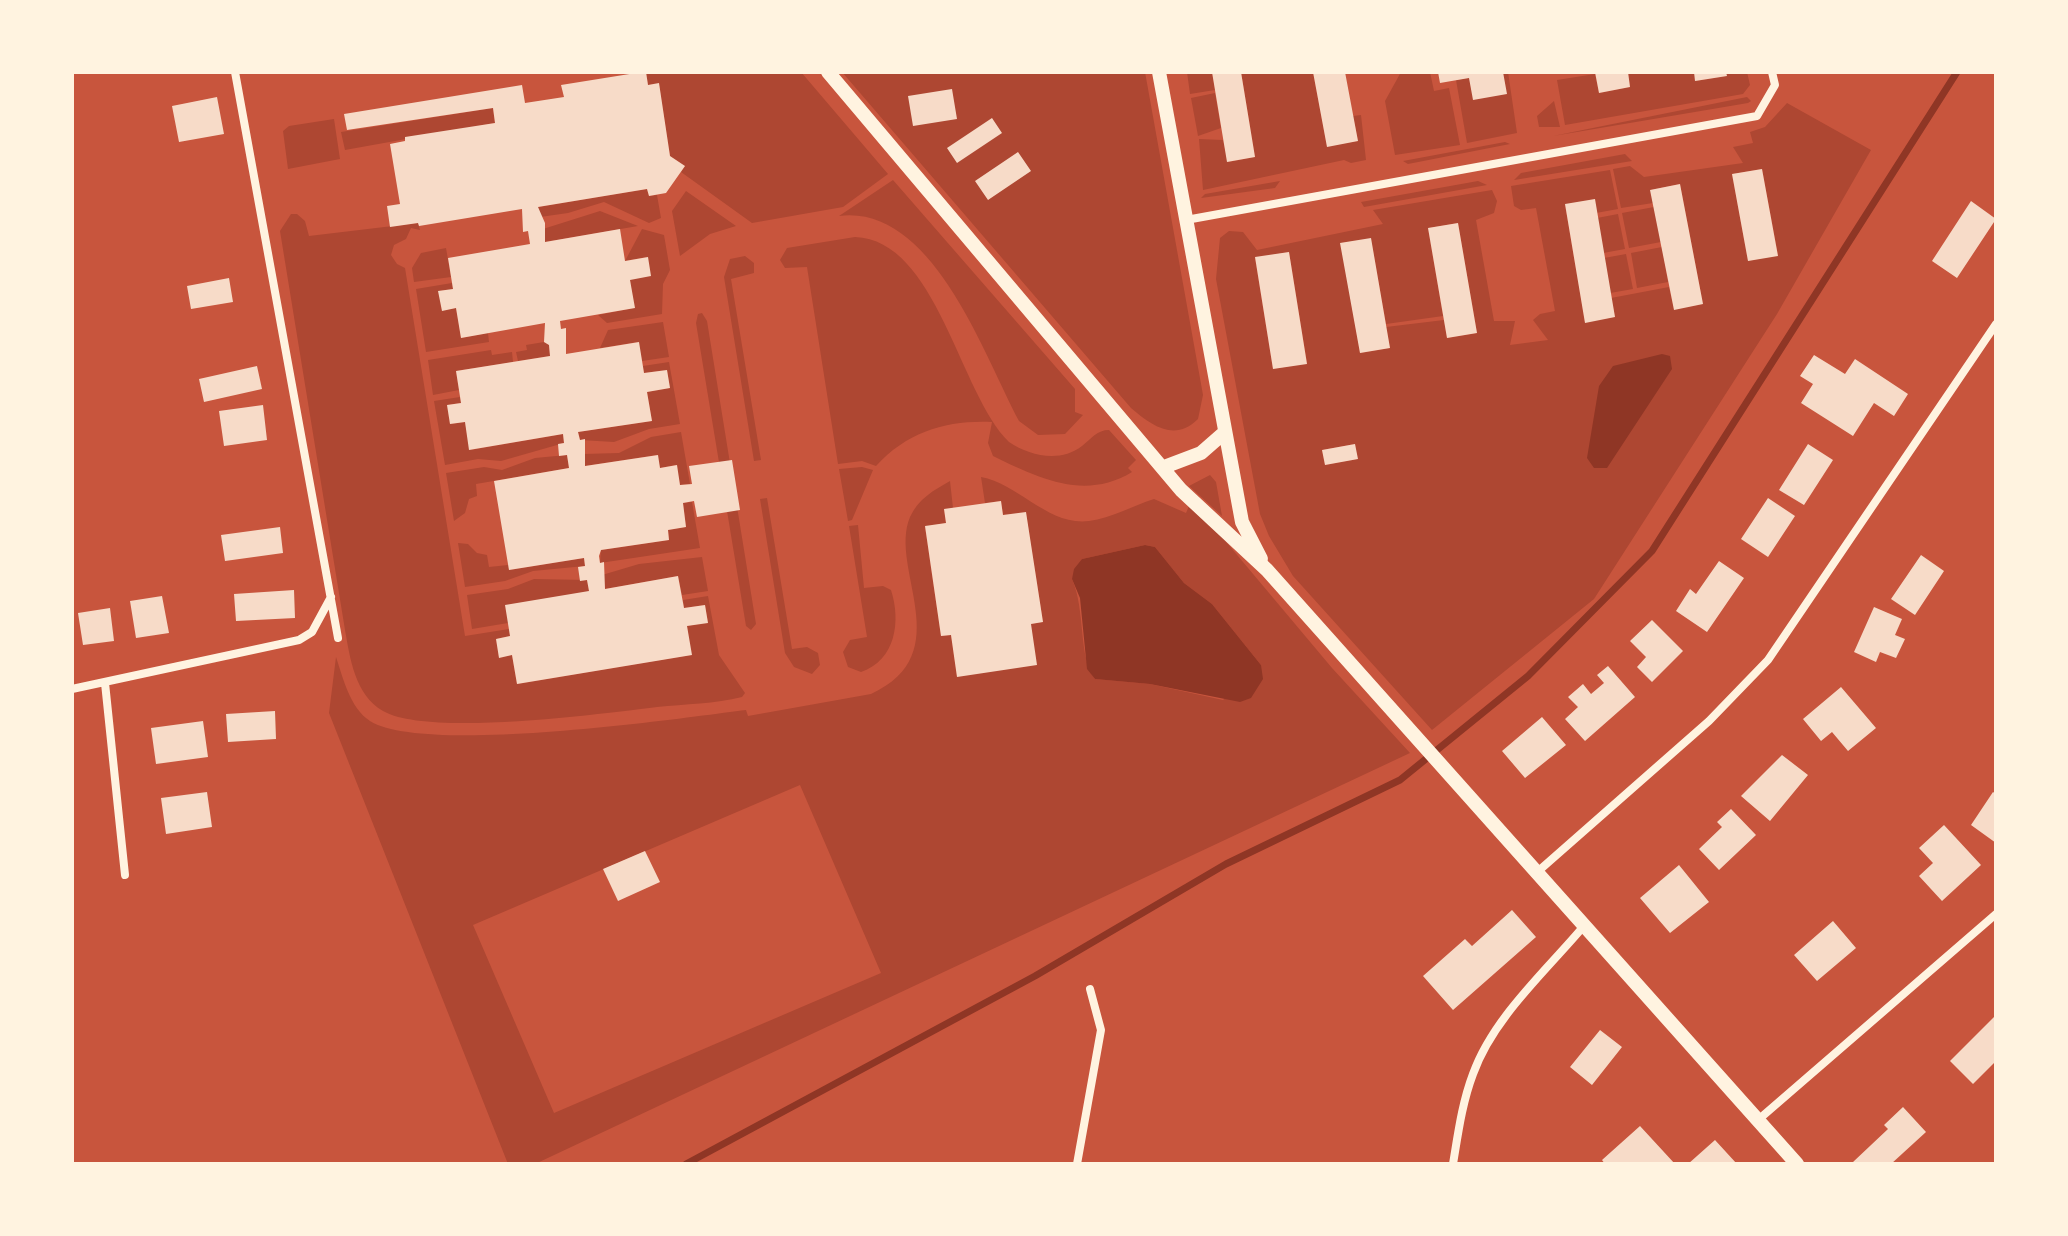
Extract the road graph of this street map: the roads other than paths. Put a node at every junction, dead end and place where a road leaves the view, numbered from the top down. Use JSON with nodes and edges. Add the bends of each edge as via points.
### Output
{"nodes":[{"id":1,"x":235,"y":72,"type":"edge"},
{"id":2,"x":828,"y":72,"type":"edge"},
{"id":3,"x":1159,"y":72,"type":"edge"},
{"id":4,"x":1772,"y":72,"type":"edge"},
{"id":5,"x":1186,"y":220,"type":"junction"},
{"id":6,"x":1996,"y":324,"type":"edge"},
{"id":7,"x":1225,"y":432,"type":"junction"},
{"id":8,"x":1164,"y":467,"type":"junction"},
{"id":9,"x":1267,"y":570,"type":"junction"},
{"id":10,"x":331,"y":597,"type":"junction"},
{"id":11,"x":338,"y":638,"type":"dead end"},
{"id":12,"x":105,"y":683,"type":"junction"},
{"id":13,"x":72,"y":689,"type":"edge"},
{"id":14,"x":1535,"y":874,"type":"junction"},
{"id":15,"x":125,"y":875,"type":"dead end"},
{"id":16,"x":1996,"y":914,"type":"edge"},
{"id":17,"x":1583,"y":927,"type":"junction"},
{"id":18,"x":1090,"y":989,"type":"dead end"},
{"id":19,"x":1758,"y":1120,"type":"junction"},
{"id":20,"x":1077,"y":1164,"type":"edge"},
{"id":21,"x":1453,"y":1164,"type":"edge"},
{"id":22,"x":1797,"y":1164,"type":"edge"}],
"edges":[{"from":1,"to":10,"type":"street"},
{"from":2,"to":8,"type":"street"},
{"from":3,"to":5,"type":"street"},
{"from":4,"to":5,"type":"street","via":[[1775,85],[1757,116]]},
{"from":5,"to":7,"type":"street"},
{"from":6,"to":14,"type":"street","via":[[1768,660],[1709,721]]},
{"from":7,"to":8,"type":"street","via":[[1201,453]]},
{"from":7,"to":9,"type":"street","via":[[1242,522]]},
{"from":8,"to":9,"type":"street","via":[[1181,490]]},
{"from":9,"to":14,"type":"street"},
{"from":10,"to":11,"type":"street"},
{"from":10,"to":12,"type":"street","via":[[312,632],[299,640]]},
{"from":12,"to":13,"type":"street"},
{"from":12,"to":15,"type":"street"},
{"from":14,"to":17,"type":"street"},
{"from":16,"to":19,"type":"street"},
{"from":17,"to":19,"type":"street"},
{"from":17,"to":21,"type":"street","via":[[1487,1046],[1464,1103]]},
{"from":18,"to":20,"type":"street","via":[[1101,1030]]},
{"from":19,"to":22,"type":"street"}]}
